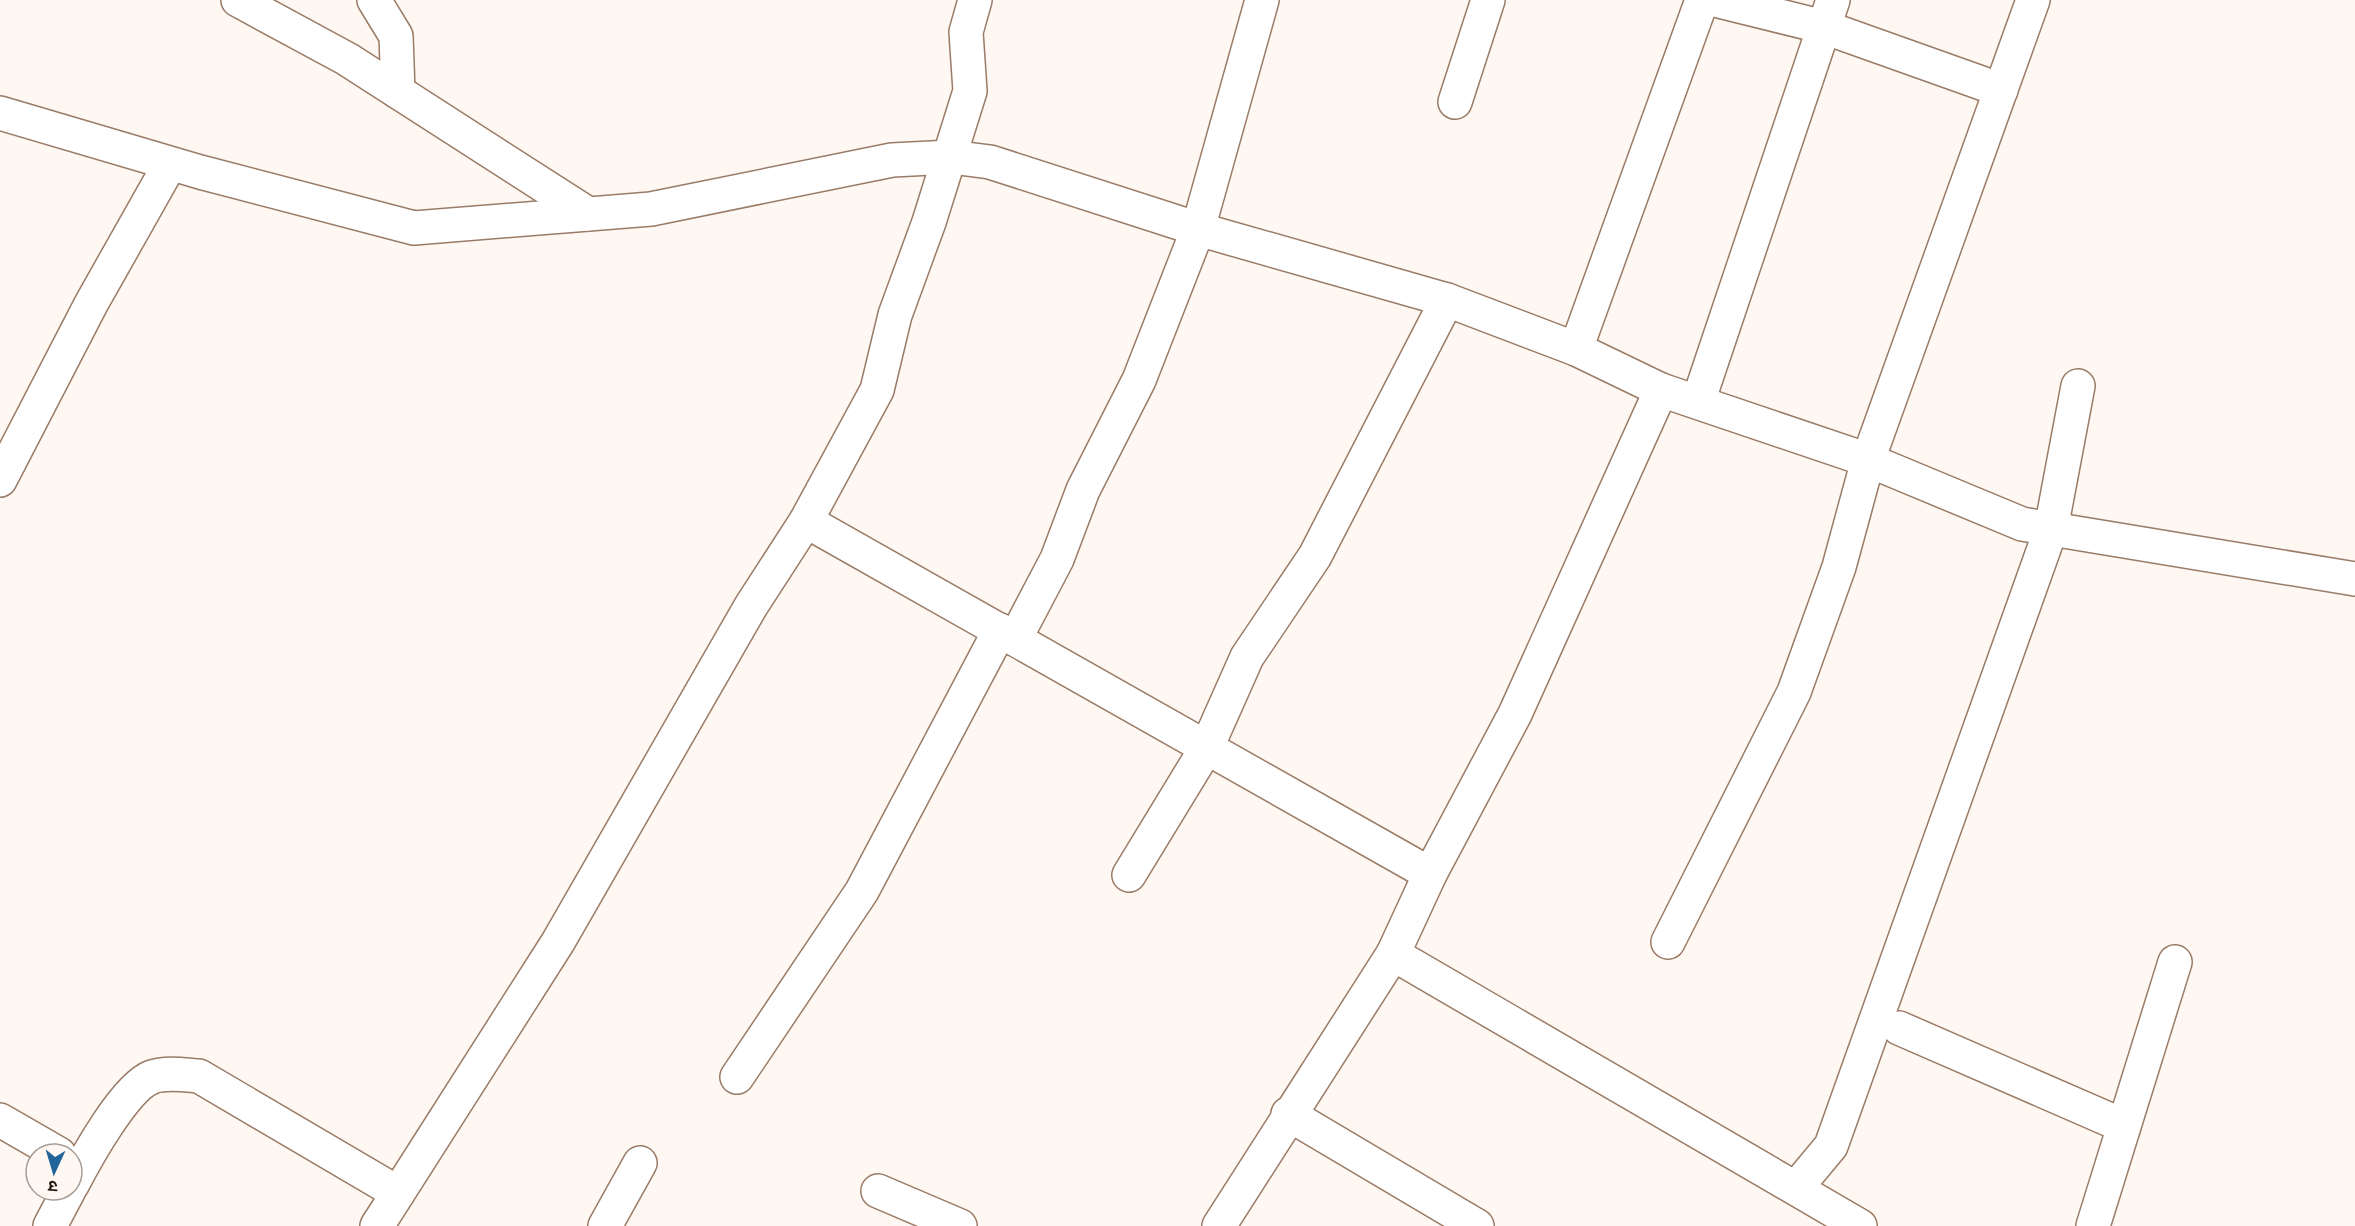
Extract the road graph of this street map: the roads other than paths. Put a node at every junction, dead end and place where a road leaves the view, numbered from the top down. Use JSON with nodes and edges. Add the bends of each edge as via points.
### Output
{"nodes":[{"id":1,"x":237,"y":0,"type":"edge"},
{"id":2,"x":374,"y":0,"type":"edge"},
{"id":3,"x":975,"y":0,"type":"edge"},
{"id":4,"x":1262,"y":0,"type":"edge"},
{"id":5,"x":1488,"y":0,"type":"edge"},
{"id":6,"x":1702,"y":0,"type":"edge"},
{"id":7,"x":1715,"y":0,"type":"edge"},
{"id":8,"x":2033,"y":0,"type":"edge"},
{"id":9,"x":1829,"y":14,"type":"edge"},
{"id":10,"x":2001,"y":90,"type":"junction"},
{"id":11,"x":398,"y":92,"type":"junction"},
{"id":12,"x":1455,"y":102,"type":"dead end"},
{"id":13,"x":0,"y":113,"type":"edge"},
{"id":14,"x":951,"y":157,"type":"junction"},
{"id":15,"x":170,"y":164,"type":"junction"},
{"id":16,"x":588,"y":214,"type":"junction"},
{"id":17,"x":1198,"y":229,"type":"junction"},
{"id":18,"x":1447,"y":300,"type":"junction"},
{"id":19,"x":1576,"y":349,"type":"junction"},
{"id":20,"x":2079,"y":386,"type":"dead end"},
{"id":21,"x":1661,"y":390,"type":"junction"},
{"id":22,"x":1698,"y":402,"type":"junction"},
{"id":23,"x":1868,"y":460,"type":"junction"},
{"id":24,"x":0,"y":480,"type":"edge"},
{"id":25,"x":806,"y":521,"type":"junction"},
{"id":26,"x":2051,"y":529,"type":"junction"},
{"id":27,"x":2355,"y":579,"type":"edge"},
{"id":28,"x":1007,"y":635,"type":"junction"},
{"id":29,"x":1207,"y":747,"type":"junction"},
{"id":30,"x":1430,"y":874,"type":"junction"},
{"id":31,"x":1129,"y":875,"type":"dead end"},
{"id":32,"x":1668,"y":942,"type":"dead end"},
{"id":33,"x":1393,"y":954,"type":"junction"},
{"id":34,"x":2175,"y":962,"type":"dead end"},
{"id":35,"x":1899,"y":1028,"type":"dead end"},
{"id":36,"x":737,"y":1077,"type":"dead end"},
{"id":37,"x":1288,"y":1114,"type":"junction"},
{"id":38,"x":0,"y":1120,"type":"edge"},
{"id":39,"x":2124,"y":1126,"type":"junction"},
{"id":40,"x":31,"y":1142,"type":"edge"},
{"id":41,"x":84,"y":1154,"type":"edge"},
{"id":42,"x":640,"y":1163,"type":"dead end"},
{"id":43,"x":1796,"y":1188,"type":"junction"},
{"id":44,"x":878,"y":1191,"type":"dead end"},
{"id":45,"x":398,"y":1193,"type":"junction"},
{"id":46,"x":59,"y":1202,"type":"edge"},
{"id":47,"x":50,"y":1226,"type":"edge"},
{"id":48,"x":377,"y":1226,"type":"edge"},
{"id":49,"x":605,"y":1226,"type":"edge"},
{"id":50,"x":960,"y":1226,"type":"edge"},
{"id":51,"x":1219,"y":1226,"type":"edge"},
{"id":52,"x":1477,"y":1226,"type":"edge"},
{"id":53,"x":1860,"y":1226,"type":"edge"},
{"id":54,"x":2093,"y":1226,"type":"edge"}],
"edges":[{"from":1,"to":11,"type":"street","via":[[347,59]]},
{"from":2,"to":11,"type":"street","via":[[396,36]]},
{"from":3,"to":14,"type":"street","via":[[966,32],[970,91]]},
{"from":4,"to":17,"type":"street"},
{"from":5,"to":12,"type":"street"},
{"from":6,"to":19,"type":"street"},
{"from":7,"to":9,"type":"street"},
{"from":8,"to":10,"type":"street"},
{"from":9,"to":10,"type":"street"},
{"from":9,"to":22,"type":"street"},
{"from":10,"to":23,"type":"street"},
{"from":11,"to":16,"type":"street"},
{"from":13,"to":15,"type":"street"},
{"from":14,"to":16,"type":"street","via":[[892,160],[651,209]]},
{"from":14,"to":17,"type":"street","via":[[990,162]]},
{"from":14,"to":25,"type":"street","via":[[895,315],[877,390]]},
{"from":15,"to":16,"type":"street","via":[[414,228]]},
{"from":15,"to":24,"type":"street","via":[[91,304]]},
{"from":17,"to":18,"type":"street"},
{"from":17,"to":28,"type":"street","via":[[1139,380],[1083,490],[1057,559]]},
{"from":18,"to":19,"type":"street"},
{"from":18,"to":29,"type":"street","via":[[1316,556],[1247,657]]},
{"from":19,"to":21,"type":"street"},
{"from":20,"to":26,"type":"street"},
{"from":21,"to":22,"type":"street"},
{"from":21,"to":30,"type":"street","via":[[1515,714]]},
{"from":22,"to":23,"type":"street"},
{"from":23,"to":26,"type":"street","via":[[2022,524]]},
{"from":23,"to":32,"type":"street","via":[[1839,567],[1794,692]]},
{"from":25,"to":28,"type":"street"},
{"from":25,"to":45,"type":"street","via":[[751,606],[558,942]]},
{"from":26,"to":27,"type":"street"},
{"from":26,"to":43,"type":"street","via":[[1831,1146]]},
{"from":28,"to":29,"type":"street"},
{"from":28,"to":36,"type":"street","via":[[862,891]]},
{"from":29,"to":30,"type":"street"},
{"from":29,"to":31,"type":"street"},
{"from":30,"to":33,"type":"street"},
{"from":33,"to":37,"type":"street"},
{"from":33,"to":43,"type":"street"},
{"from":34,"to":39,"type":"street"},
{"from":35,"to":39,"type":"street"},
{"from":37,"to":51,"type":"street"},
{"from":37,"to":52,"type":"street"},
{"from":38,"to":40,"type":"street"},
{"from":39,"to":54,"type":"street"},
{"from":41,"to":45,"type":"street","via":[[127,1096],[152,1077],[199,1076]]},
{"from":42,"to":49,"type":"street"},
{"from":43,"to":53,"type":"street"},
{"from":44,"to":50,"type":"street"},
{"from":45,"to":48,"type":"street"},
{"from":46,"to":47,"type":"street"}]}
